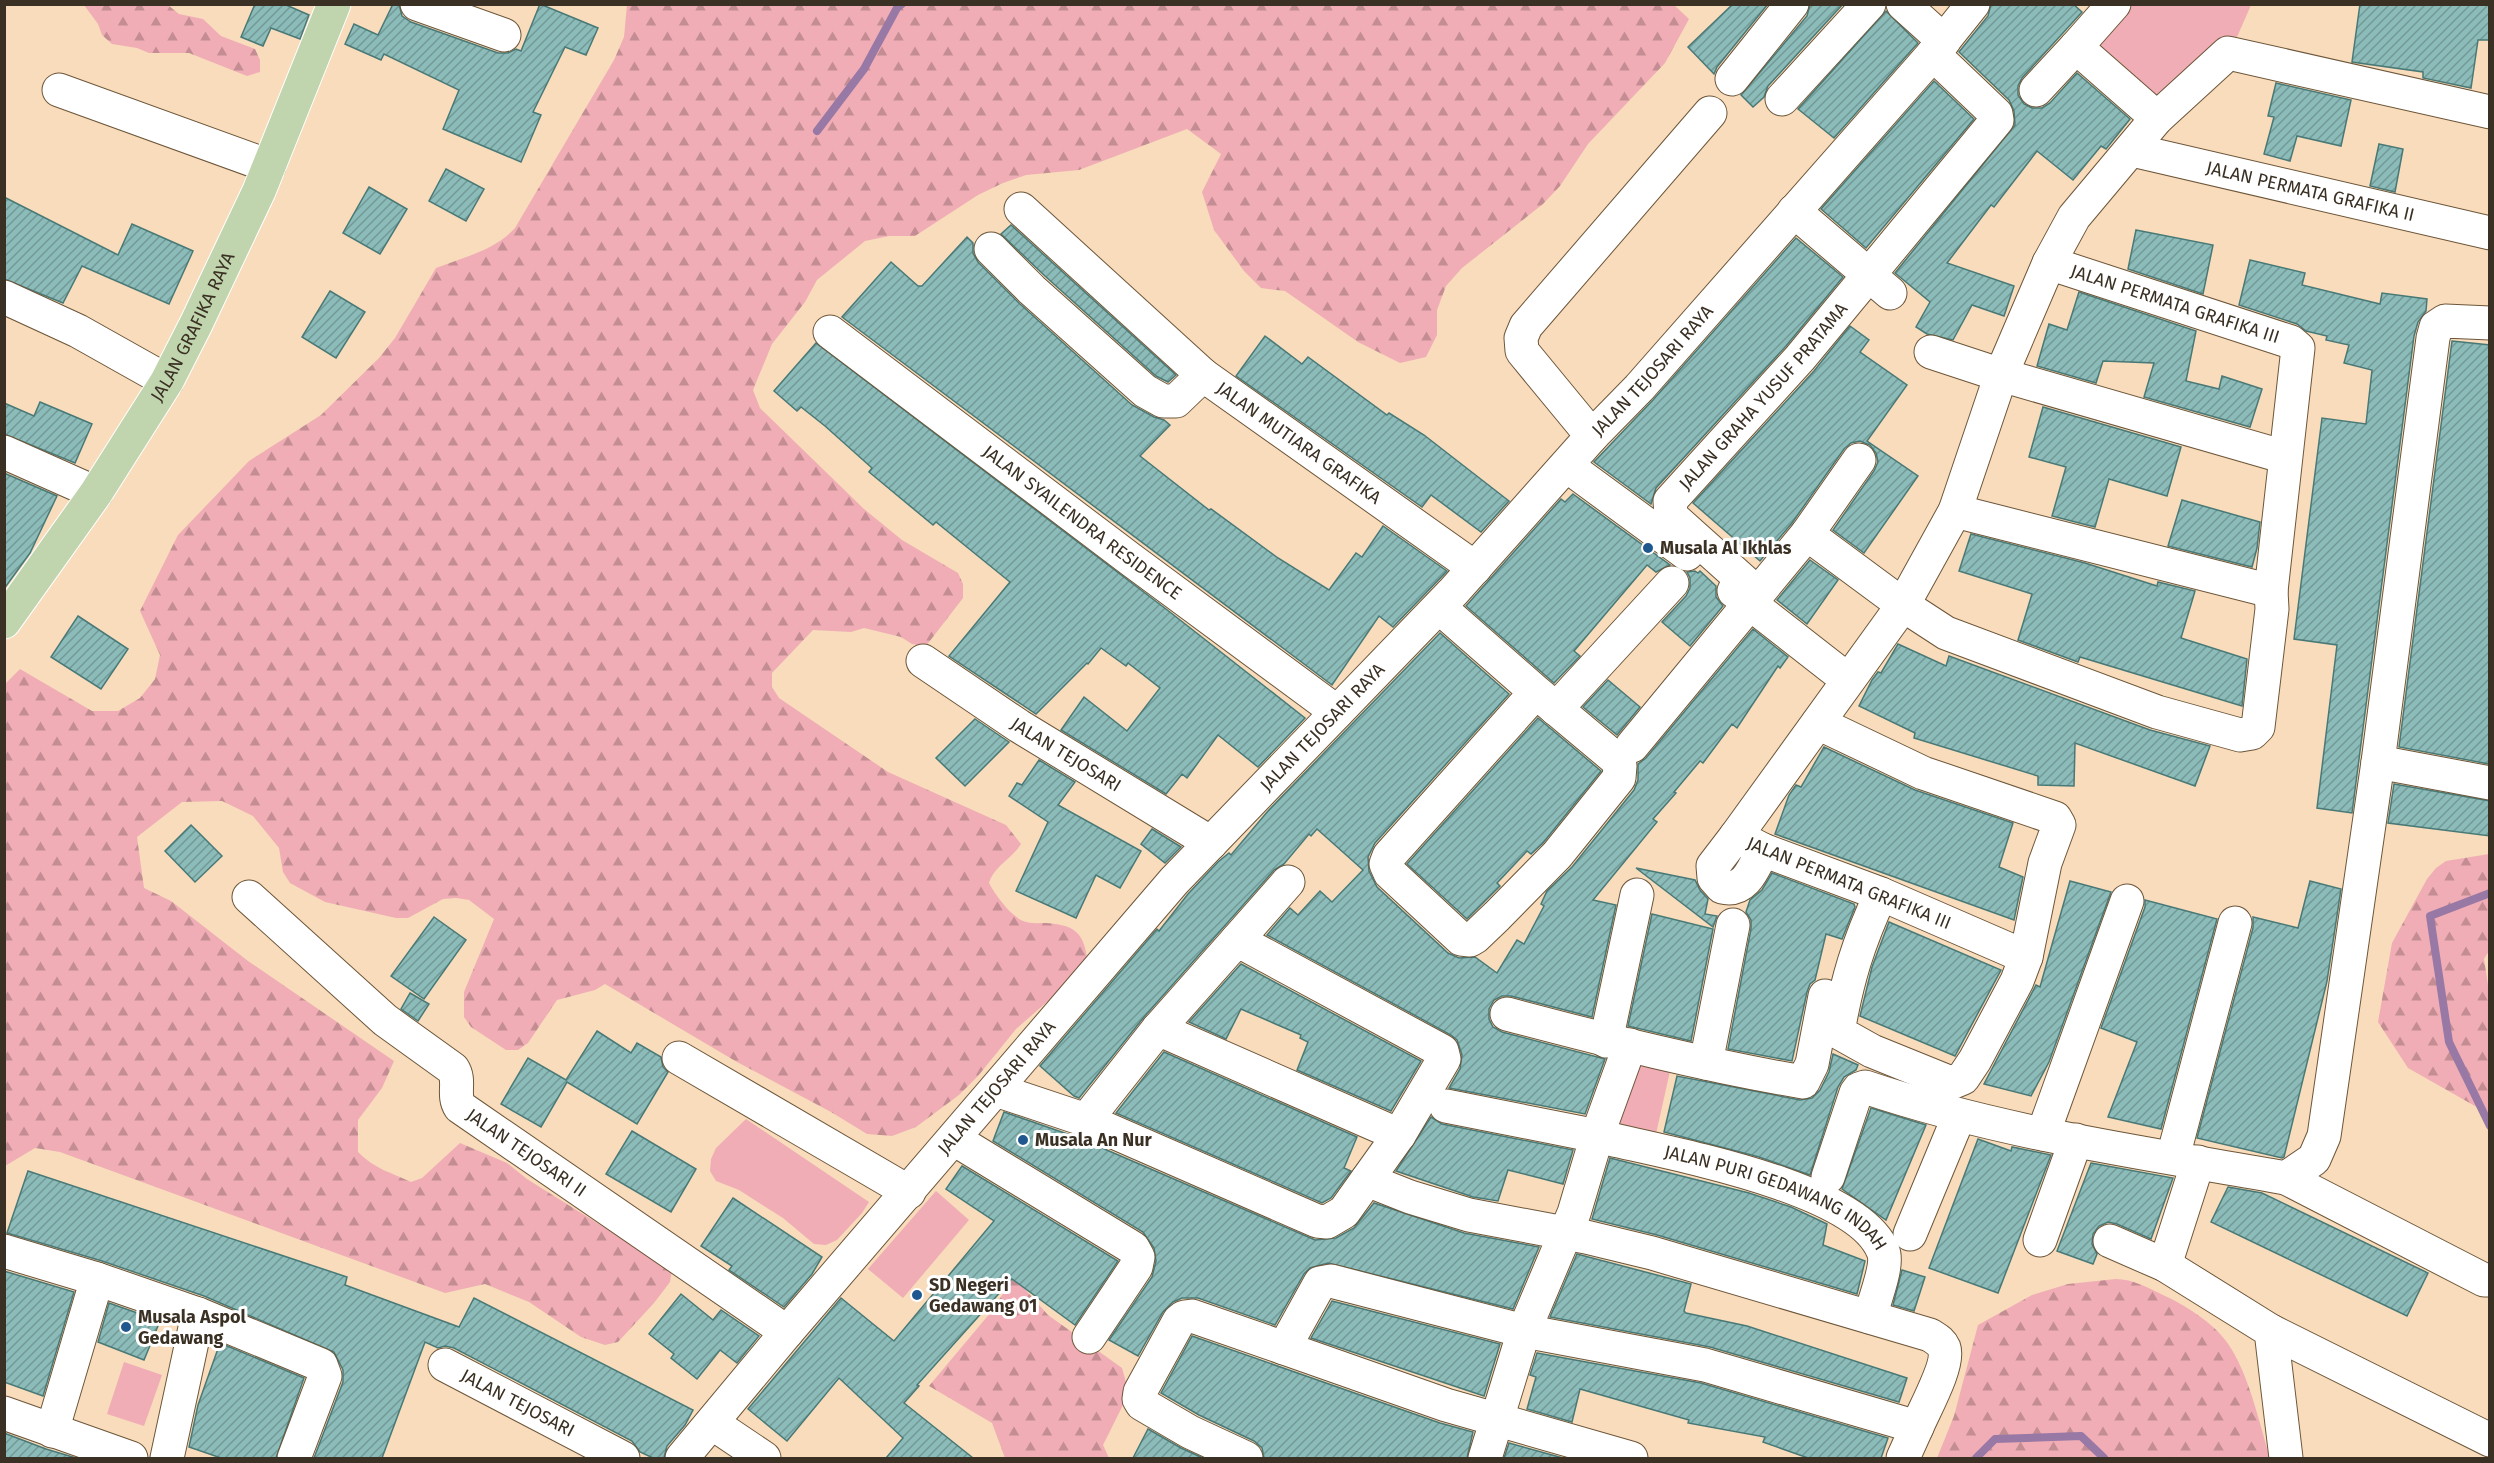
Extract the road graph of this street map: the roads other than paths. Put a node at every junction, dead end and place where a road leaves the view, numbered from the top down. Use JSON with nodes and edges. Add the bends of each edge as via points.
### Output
{"nodes":[{"id":1,"x":334,"y":4,"type":"edge"},
{"id":2,"x":417,"y":4,"type":"edge"},
{"id":3,"x":1792,"y":4,"type":"edge"},
{"id":4,"x":1869,"y":4,"type":"edge"},
{"id":5,"x":1903,"y":4,"type":"edge"},
{"id":6,"x":1973,"y":4,"type":"edge"},
{"id":7,"x":2114,"y":4,"type":"edge"},
{"id":8,"x":504,"y":34,"type":"dead end"},
{"id":9,"x":2076,"y":46,"type":"junction"},
{"id":10,"x":1939,"y":47,"type":"junction"},
{"id":11,"x":1732,"y":79,"type":"dead end"},
{"id":12,"x":58,"y":90,"type":"dead end"},
{"id":13,"x":2036,"y":90,"type":"dead end"},
{"id":14,"x":1782,"y":99,"type":"dead end"},
{"id":15,"x":2490,"y":112,"type":"edge"},
{"id":16,"x":1710,"y":113,"type":"dead end"},
{"id":17,"x":2157,"y":118,"type":"junction"},
{"id":18,"x":2132,"y":150,"type":"junction"},
{"id":19,"x":269,"y":166,"type":"junction"},
{"id":20,"x":1021,"y":209,"type":"dead end"},
{"id":21,"x":1794,"y":211,"type":"junction"},
{"id":22,"x":2490,"y":233,"type":"edge"},
{"id":23,"x":991,"y":249,"type":"dead end"},
{"id":24,"x":2049,"y":263,"type":"junction"},
{"id":25,"x":1879,"y":284,"type":"junction"},
{"id":26,"x":4,"y":297,"type":"edge"},
{"id":27,"x":2490,"y":323,"type":"edge"},
{"id":28,"x":830,"y":332,"type":"dead end"},
{"id":29,"x":1931,"y":352,"type":"dead end"},
{"id":30,"x":1203,"y":375,"type":"junction"},
{"id":31,"x":2001,"y":375,"type":"junction"},
{"id":32,"x":166,"y":381,"type":"junction"},
{"id":33,"x":1592,"y":436,"type":"junction"},
{"id":34,"x":4,"y":452,"type":"edge"},
{"id":35,"x":2285,"y":457,"type":"junction"},
{"id":36,"x":1859,"y":460,"type":"dead end"},
{"id":37,"x":1574,"y":471,"type":"dead end"},
{"id":38,"x":96,"y":493,"type":"junction"},
{"id":39,"x":1955,"y":511,"type":"junction"},
{"id":40,"x":1807,"y":534,"type":"junction"},
{"id":41,"x":1475,"y":568,"type":"junction"},
{"id":42,"x":1672,"y":583,"type":"dead end"},
{"id":43,"x":2271,"y":591,"type":"junction"},
{"id":44,"x":1754,"y":599,"type":"junction"},
{"id":45,"x":1903,"y":605,"type":"junction"},
{"id":46,"x":1439,"y":607,"type":"junction"},
{"id":47,"x":4,"y":622,"type":"edge"},
{"id":48,"x":923,"y":662,"type":"dead end"},
{"id":49,"x":1848,"y":680,"type":"junction"},
{"id":50,"x":1546,"y":701,"type":"junction"},
{"id":51,"x":1337,"y":712,"type":"junction"},
{"id":52,"x":1818,"y":723,"type":"junction"},
{"id":53,"x":1632,"y":746,"type":"dead end"},
{"id":54,"x":2378,"y":762,"type":"junction"},
{"id":55,"x":2490,"y":783,"type":"edge"},
{"id":56,"x":1211,"y":843,"type":"junction"},
{"id":57,"x":1288,"y":882,"type":"dead end"},
{"id":58,"x":1881,"y":894,"type":"junction"},
{"id":59,"x":1637,"y":895,"type":"dead end"},
{"id":60,"x":249,"y":897,"type":"dead end"},
{"id":61,"x":2127,"y":901,"type":"dead end"},
{"id":62,"x":2235,"y":923,"type":"dead end"},
{"id":63,"x":1733,"y":925,"type":"dead end"},
{"id":64,"x":1237,"y":940,"type":"junction"},
{"id":65,"x":2026,"y":957,"type":"junction"},
{"id":66,"x":1828,"y":980,"type":"dead end"},
{"id":67,"x":1507,"y":1014,"type":"dead end"},
{"id":68,"x":1158,"y":1029,"type":"junction"},
{"id":69,"x":1618,"y":1043,"type":"junction"},
{"id":70,"x":680,"y":1058,"type":"dead end"},
{"id":71,"x":1706,"y":1063,"type":"junction"},
{"id":72,"x":996,"y":1090,"type":"junction"},
{"id":73,"x":1446,"y":1106,"type":"dead end"},
{"id":74,"x":1959,"y":1116,"type":"junction"},
{"id":75,"x":1086,"y":1120,"type":"junction"},
{"id":76,"x":2043,"y":1134,"type":"junction"},
{"id":77,"x":1399,"y":1135,"type":"junction"},
{"id":78,"x":1597,"y":1136,"type":"junction"},
{"id":79,"x":954,"y":1139,"type":"junction"},
{"id":80,"x":2076,"y":1140,"type":"junction"},
{"id":81,"x":2186,"y":1160,"type":"junction"},
{"id":82,"x":1828,"y":1177,"type":"dead end"},
{"id":83,"x":2286,"y":1178,"type":"junction"},
{"id":84,"x":1367,"y":1180,"type":"junction"},
{"id":85,"x":909,"y":1192,"type":"junction"},
{"id":86,"x":1565,"y":1233,"type":"junction"},
{"id":87,"x":1910,"y":1234,"type":"dead end"},
{"id":88,"x":2040,"y":1240,"type":"dead end"},
{"id":89,"x":2110,"y":1241,"type":"dead end"},
{"id":90,"x":4,"y":1251,"type":"edge"},
{"id":91,"x":2165,"y":1265,"type":"junction"},
{"id":92,"x":97,"y":1279,"type":"junction"},
{"id":93,"x":2490,"y":1280,"type":"edge"},
{"id":94,"x":198,"y":1314,"type":"junction"},
{"id":95,"x":1870,"y":1317,"type":"junction"},
{"id":96,"x":1524,"y":1331,"type":"junction"},
{"id":97,"x":2271,"y":1331,"type":"junction"},
{"id":98,"x":787,"y":1332,"type":"junction"},
{"id":99,"x":1089,"y":1337,"type":"dead end"},
{"id":100,"x":1284,"y":1348,"type":"junction"},
{"id":101,"x":445,"y":1365,"type":"dead end"},
{"id":102,"x":4,"y":1413,"type":"edge"},
{"id":103,"x":1497,"y":1420,"type":"junction"},
{"id":104,"x":712,"y":1423,"type":"junction"},
{"id":105,"x":1917,"y":1427,"type":"junction"},
{"id":106,"x":52,"y":1431,"type":"junction"},
{"id":107,"x":2490,"y":1440,"type":"edge"},
{"id":108,"x":2490,"y":1455,"type":"edge"},
{"id":109,"x":131,"y":1458,"type":"edge"},
{"id":110,"x":167,"y":1458,"type":"edge"},
{"id":111,"x":294,"y":1458,"type":"edge"},
{"id":112,"x":623,"y":1458,"type":"edge"},
{"id":113,"x":682,"y":1458,"type":"edge"},
{"id":114,"x":764,"y":1458,"type":"edge"},
{"id":115,"x":1246,"y":1458,"type":"edge"},
{"id":116,"x":1485,"y":1458,"type":"edge"},
{"id":117,"x":1631,"y":1458,"type":"edge"},
{"id":118,"x":1903,"y":1458,"type":"edge"},
{"id":119,"x":2286,"y":1458,"type":"edge"},
{"id":120,"x":2483,"y":1458,"type":"edge"}],
"edges":[{"from":1,"to":19,"type":"main road","name":"JALAN GRAFIKA RAYA"},
{"from":2,"to":8,"type":"street"},
{"from":3,"to":11,"type":"street"},
{"from":4,"to":14,"type":"street"},
{"from":5,"to":10,"type":"street"},
{"from":6,"to":10,"type":"street","name":"JALAN TEJOSARI RAYA"},
{"from":7,"to":9,"type":"street"},
{"from":9,"to":13,"type":"street"},
{"from":9,"to":17,"type":"street"},
{"from":10,"to":21,"type":"street","name":"JALAN TEJOSARI RAYA"},
{"from":10,"to":25,"type":"street","name":"JALAN GRAHA YUSUF PRATAMA","via":[[1997,120]]},
{"from":12,"to":19,"type":"street"},
{"from":15,"to":17,"type":"street","name":"JALAN PERMATA GRAFIKA III","via":[[2228,53]]},
{"from":16,"to":33,"type":"street","via":[[1526,326],[1521,338],[1522,351]]},
{"from":17,"to":18,"type":"street","name":"JALAN PERMATA GRAFIKA III"},
{"from":18,"to":22,"type":"street","name":"JALAN PERMATA GRAFIKA II"},
{"from":18,"to":24,"type":"street","name":"JALAN PERMATA GRAFIKA III","via":[[2074,217]]},
{"from":19,"to":32,"type":"main road","name":"JALAN GRAFIKA RAYA"},
{"from":20,"to":30,"type":"street"},
{"from":21,"to":25,"type":"street"},
{"from":21,"to":33,"type":"street","name":"JALAN TEJOSARI RAYA","via":[[1640,388]]},
{"from":23,"to":30,"type":"street","name":"JALAN MUTIARA GRAFIKA","via":[[1145,391],[1163,400],[1176,401]]},
{"from":24,"to":31,"type":"street","name":"JALAN PERMATA GRAFIKA III"},
{"from":24,"to":35,"type":"street","name":"JALAN PERMATA GRAFIKA III","via":[[2291,342],[2298,348],[2298,354]]},
{"from":25,"to":44,"type":"street","name":"JALAN GRAHA YUSUF PRATAMA","via":[[1800,358],[1670,501],[1671,516]]},
{"from":26,"to":32,"type":"street","via":[[78,331]]},
{"from":27,"to":54,"type":"street","via":[[2445,321],[2436,327],[2433,338]]},
{"from":28,"to":51,"type":"street","name":"JALAN SYAILENDRA RESIDENCE"},
{"from":29,"to":31,"type":"street"},
{"from":30,"to":41,"type":"street","name":"JALAN MUTIARA GRAFIKA"},
{"from":31,"to":35,"type":"street"},
{"from":31,"to":39,"type":"street","name":"JALAN PERMATA GRAFIKA III"},
{"from":32,"to":38,"type":"main road","name":"JALAN GRAFIKA RAYA"},
{"from":33,"to":41,"type":"street","name":"JALAN TEJOSARI RAYA"},
{"from":34,"to":38,"type":"street"},
{"from":35,"to":43,"type":"street","name":"JALAN PERMATA GRAFIKA III"},
{"from":36,"to":40,"type":"street"},
{"from":37,"to":44,"type":"street"},
{"from":38,"to":47,"type":"main road","name":"JALAN GRAFIKA RAYA"},
{"from":39,"to":43,"type":"street"},
{"from":39,"to":45,"type":"street","name":"JALAN PERMATA GRAFIKA III"},
{"from":40,"to":44,"type":"street"},
{"from":40,"to":45,"type":"street"},
{"from":41,"to":46,"type":"street","name":"JALAN TEJOSARI RAYA"},
{"from":42,"to":50,"type":"street"},
{"from":43,"to":45,"type":"street","name":"JALAN PERMATA GRAFIKA III","via":[[2258,727],[2247,735],[2157,712],[1946,633]]},
{"from":44,"to":49,"type":"street"},
{"from":44,"to":53,"type":"street"},
{"from":45,"to":49,"type":"street","name":"JALAN PERMATA GRAFIKA III"},
{"from":46,"to":50,"type":"street"},
{"from":46,"to":51,"type":"street","name":"JALAN TEJOSARI RAYA"},
{"from":48,"to":56,"type":"street","name":"JALAN TEJOSARI","via":[[1018,726]]},
{"from":49,"to":52,"type":"street","name":"JALAN PERMATA GRAFIKA III"},
{"from":50,"to":50,"type":"street","via":[[1389,856],[1386,864],[1390,873],[1461,939],[1475,937],[1535,878],[1619,778],[1616,759]]},
{"from":51,"to":56,"type":"street","name":"JALAN TEJOSARI RAYA"},
{"from":52,"to":58,"type":"street","name":"JALAN PERMATA GRAFIKA III","via":[[1749,843]]},
{"from":52,"to":65,"type":"street","via":[[1923,773],[2055,818],[2059,825],[2045,863]]},
{"from":54,"to":55,"type":"street"},
{"from":54,"to":83,"type":"street","via":[[2324,1136],[2313,1159]]},
{"from":56,"to":72,"type":"street","name":"JALAN TEJOSARI RAYA"},
{"from":57,"to":64,"type":"street"},
{"from":58,"to":65,"type":"street","name":"JALAN PERMATA GRAFIKA III"},
{"from":58,"to":65,"type":"street","via":[[1858,946],[1838,1032],[1872,1051],[1951,1083],[1964,1078],[2001,1013]]},
{"from":59,"to":69,"type":"street"},
{"from":60,"to":98,"type":"street","name":"JALAN TEJOSARI II","via":[[385,1020],[453,1069],[460,1107]]},
{"from":61,"to":76,"type":"street"},
{"from":62,"to":81,"type":"street"},
{"from":63,"to":71,"type":"street"},
{"from":64,"to":68,"type":"street"},
{"from":64,"to":77,"type":"street","via":[[1442,1051],[1444,1059]]},
{"from":66,"to":71,"type":"street","via":[[1812,1064],[1803,1082]]},
{"from":67,"to":69,"type":"street"},
{"from":68,"to":75,"type":"street"},
{"from":68,"to":77,"type":"street"},
{"from":69,"to":71,"type":"street"},
{"from":69,"to":78,"type":"street"},
{"from":70,"to":85,"type":"street"},
{"from":72,"to":75,"type":"street"},
{"from":72,"to":79,"type":"street","name":"JALAN TEJOSARI RAYA"},
{"from":73,"to":78,"type":"street","name":"JALAN PURI GEDAWANG INDAH"},
{"from":74,"to":76,"type":"street"},
{"from":74,"to":82,"type":"street","via":[[1865,1087],[1859,1089]]},
{"from":74,"to":87,"type":"street"},
{"from":75,"to":84,"type":"street","via":[[1317,1221],[1327,1222],[1344,1212]]},
{"from":76,"to":80,"type":"street"},
{"from":77,"to":84,"type":"street"},
{"from":78,"to":86,"type":"street"},
{"from":78,"to":95,"type":"street","name":"JALAN PURI GEDAWANG INDAH","via":[[1751,1173],[1809,1194],[1852,1217],[1872,1235],[1886,1260]]},
{"from":79,"to":85,"type":"street","name":"JALAN TEJOSARI RAYA"},
{"from":79,"to":99,"type":"street","via":[[1133,1248],[1138,1257],[1136,1267]]},
{"from":80,"to":81,"type":"street"},
{"from":80,"to":88,"type":"street"},
{"from":81,"to":83,"type":"street"},
{"from":81,"to":91,"type":"street"},
{"from":83,"to":93,"type":"street"},
{"from":84,"to":86,"type":"street","via":[[1469,1215]]},
{"from":85,"to":98,"type":"street","name":"JALAN TEJOSARI RAYA"},
{"from":86,"to":95,"type":"street","via":[[1652,1253]]},
{"from":86,"to":96,"type":"street"},
{"from":89,"to":91,"type":"street"},
{"from":90,"to":92,"type":"street"},
{"from":91,"to":97,"type":"street"},
{"from":92,"to":94,"type":"street"},
{"from":92,"to":106,"type":"street"},
{"from":94,"to":110,"type":"street"},
{"from":94,"to":111,"type":"street","via":[[321,1365],[325,1376]]},
{"from":95,"to":105,"type":"street","via":[[1930,1335],[1945,1350],[1944,1366]]},
{"from":96,"to":100,"type":"street","via":[[1325,1280]]},
{"from":96,"to":103,"type":"street"},
{"from":96,"to":105,"type":"street","via":[[1705,1365]]},
{"from":97,"to":107,"type":"street"},
{"from":97,"to":119,"type":"street"},
{"from":98,"to":104,"type":"street","name":"JALAN TEJOSARI RAYA"},
{"from":100,"to":103,"type":"street"},
{"from":100,"to":115,"type":"street","via":[[1192,1316],[1185,1317],[1179,1321],[1140,1392],[1142,1404]]},
{"from":101,"to":112,"type":"street","name":"JALAN TEJOSARI"},
{"from":102,"to":106,"type":"street"},
{"from":103,"to":116,"type":"street"},
{"from":103,"to":117,"type":"street"},
{"from":104,"to":113,"type":"street","name":"JALAN TEJOSARI RAYA"},
{"from":104,"to":114,"type":"street"},
{"from":105,"to":118,"type":"street"},
{"from":106,"to":109,"type":"street"},
{"from":108,"to":120,"type":"street"}]}
